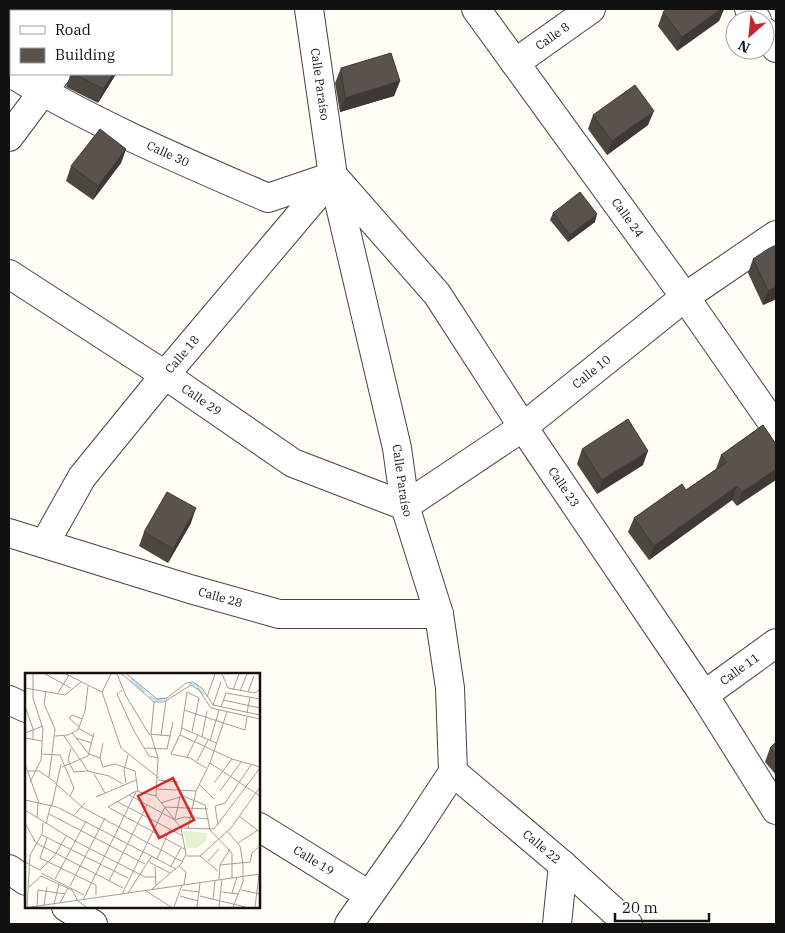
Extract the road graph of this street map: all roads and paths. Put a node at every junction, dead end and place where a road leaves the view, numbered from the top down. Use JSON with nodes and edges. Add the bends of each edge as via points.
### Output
{"nodes":[{"id":1,"x":309,"y":9,"type":"edge"},
{"id":2,"x":476,"y":9,"type":"edge"},
{"id":3,"x":591,"y":9,"type":"edge"},
{"id":4,"x":515,"y":63,"type":"junction"},
{"id":5,"x":20,"y":75,"type":"edge"},
{"id":6,"x":49,"y":83,"type":"edge"},
{"id":7,"x":9,"y":137,"type":"edge"},
{"id":8,"x":333,"y":176,"type":"junction"},
{"id":9,"x":776,"y":235,"type":"edge"},
{"id":10,"x":9,"y":274,"type":"edge"},
{"id":11,"x":685,"y":297,"type":"junction"},
{"id":12,"x":165,"y":375,"type":"junction"},
{"id":13,"x":523,"y":427,"type":"junction"},
{"id":14,"x":776,"y":428,"type":"edge"},
{"id":15,"x":405,"y":506,"type":"junction"},
{"id":16,"x":9,"y":533,"type":"edge"},
{"id":17,"x":45,"y":543,"type":"junction"},
{"id":18,"x":439,"y":614,"type":"junction"},
{"id":19,"x":776,"y":643,"type":"edge"},
{"id":20,"x":704,"y":695,"type":"junction"},
{"id":21,"x":9,"y":700,"type":"edge"},
{"id":22,"x":25,"y":708,"type":"edge"},
{"id":23,"x":453,"y":772,"type":"junction"},
{"id":24,"x":776,"y":810,"type":"edge"},
{"id":25,"x":260,"y":828,"type":"edge"},
{"id":26,"x":563,"y":865,"type":"junction"},
{"id":27,"x":9,"y":869,"type":"edge"},
{"id":28,"x":25,"y":880,"type":"edge"},
{"id":29,"x":369,"y":895,"type":"junction"},
{"id":30,"x":68,"y":908,"type":"edge"},
{"id":31,"x":93,"y":924,"type":"edge"},
{"id":32,"x":349,"y":924,"type":"edge"},
{"id":33,"x":557,"y":924,"type":"edge"},
{"id":34,"x":628,"y":924,"type":"edge"}],
"edges":[{"from":1,"to":8,"type":"street","name":"Calle Paraíso"},
{"from":2,"to":4,"type":"street","name":"Calle 24"},
{"from":3,"to":4,"type":"street","name":"Calle 8"},
{"from":4,"to":11,"type":"street","name":"Calle 24"},
{"from":5,"to":6,"type":"street","name":"Calle 30"},
{"from":6,"to":7,"type":"street"},
{"from":6,"to":8,"type":"street","name":"Calle 30","via":[[147,145],[268,198]]},
{"from":8,"to":12,"type":"street","name":"Calle 18"},
{"from":8,"to":13,"type":"street","name":"Calle 23","via":[[437,294]]},
{"from":8,"to":15,"type":"street","name":"Calle Paraíso","via":[[397,448]]},
{"from":9,"to":11,"type":"street","name":"Calle 10"},
{"from":10,"to":12,"type":"street","name":"Calle 29"},
{"from":11,"to":13,"type":"street","name":"Calle 10"},
{"from":11,"to":14,"type":"street","name":"Calle 24"},
{"from":12,"to":15,"type":"street","name":"Calle 29","via":[[293,463]]},
{"from":12,"to":17,"type":"street","name":"Calle 18","via":[[82,478]]},
{"from":13,"to":15,"type":"street","name":"Calle 10"},
{"from":13,"to":20,"type":"street","name":"Calle 23"},
{"from":15,"to":18,"type":"street","name":"Calle Paraíso"},
{"from":16,"to":17,"type":"street","name":"Calle 28"},
{"from":17,"to":18,"type":"street","name":"Calle 28","via":[[279,614]]},
{"from":18,"to":23,"type":"street","name":"Calle Paraíso","via":[[450,688]]},
{"from":19,"to":20,"type":"street","name":"Calle 11"},
{"from":20,"to":24,"type":"street","name":"Calle 23"},
{"from":21,"to":22,"type":"street"},
{"from":23,"to":26,"type":"street","name":"Calle 22"},
{"from":23,"to":29,"type":"street"},
{"from":25,"to":29,"type":"street","name":"Calle 19"},
{"from":26,"to":33,"type":"street"},
{"from":26,"to":34,"type":"street","name":"Calle 22"},
{"from":27,"to":28,"type":"street"},
{"from":29,"to":32,"type":"street"},
{"from":30,"to":31,"type":"street"}]}
